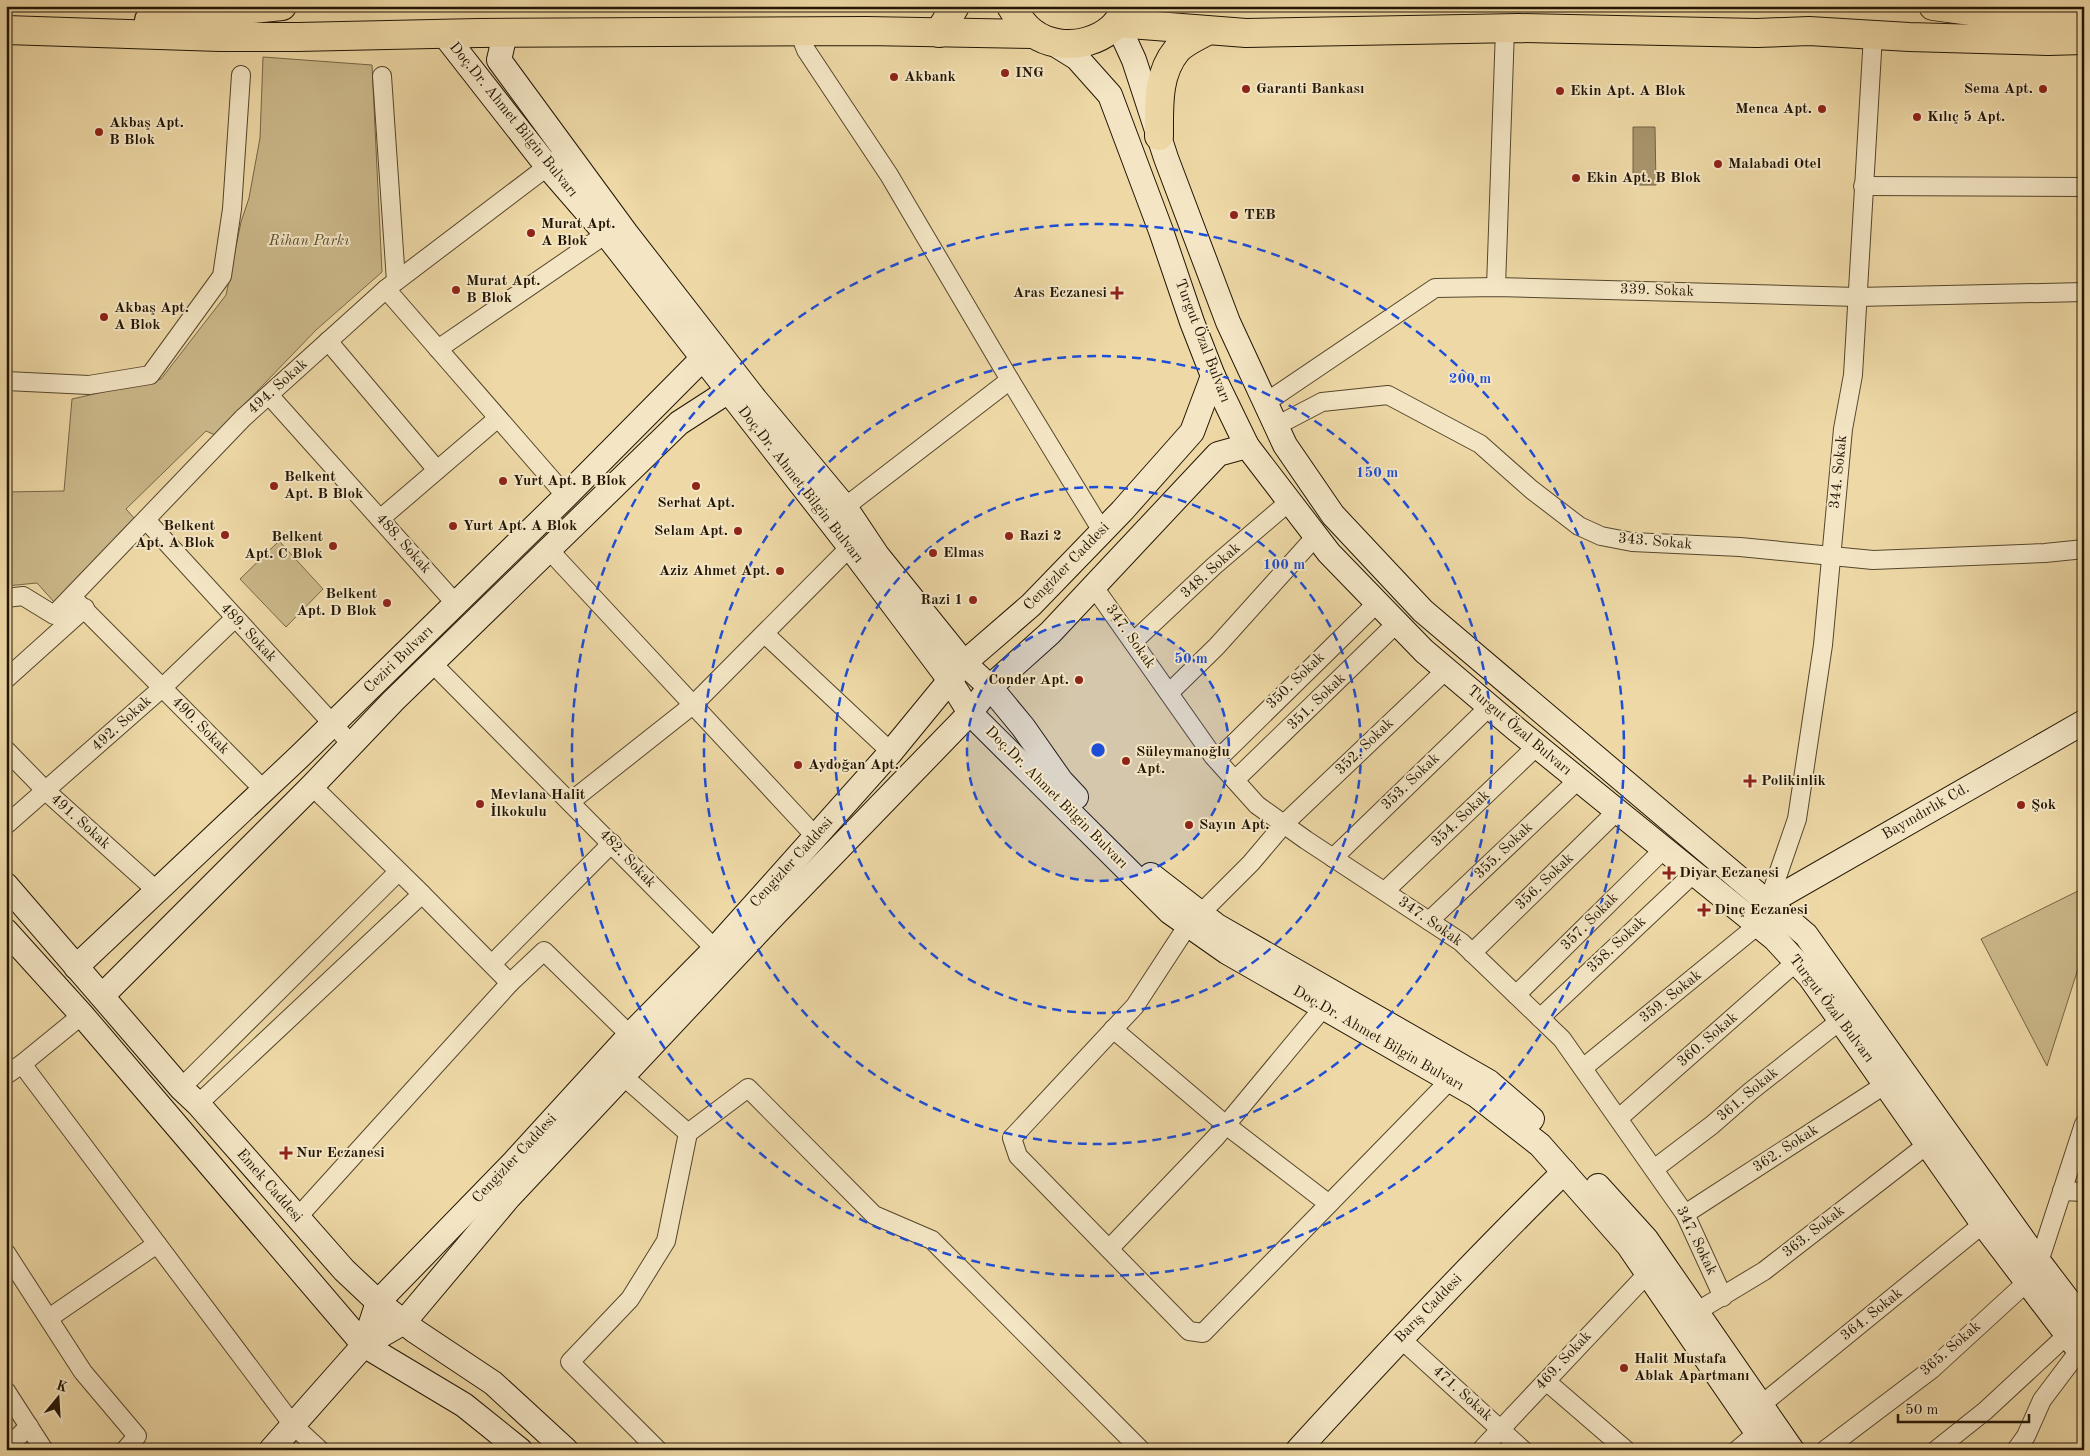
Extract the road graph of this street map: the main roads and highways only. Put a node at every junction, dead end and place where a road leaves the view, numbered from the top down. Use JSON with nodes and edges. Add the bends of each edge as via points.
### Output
{"nodes":[{"id":1,"x":282,"y":6,"type":"edge"},
{"id":2,"x":955,"y":6,"type":"edge"},
{"id":3,"x":1011,"y":6,"type":"edge"},
{"id":4,"x":1175,"y":6,"type":"edge"},
{"id":5,"x":1932,"y":6,"type":"edge"},
{"id":6,"x":1122,"y":14,"type":"edge"},
{"id":7,"x":2084,"y":26,"type":"edge"},
{"id":8,"x":6,"y":30,"type":"edge"},
{"id":9,"x":51,"y":30,"type":"junction"},
{"id":10,"x":1207,"y":31,"type":"junction"},
{"id":11,"x":443,"y":33,"type":"junction"},
{"id":12,"x":939,"y":33,"type":"junction"},
{"id":13,"x":505,"y":34,"type":"junction"},
{"id":14,"x":1043,"y":38,"type":"junction"},
{"id":15,"x":2084,"y":40,"type":"edge"},
{"id":16,"x":1160,"y":136,"type":"junction"},
{"id":17,"x":710,"y":355,"type":"junction"},
{"id":18,"x":1212,"y":376,"type":"junction"},
{"id":19,"x":736,"y":389,"type":"junction"},
{"id":20,"x":1247,"y":446,"type":"junction"},
{"id":21,"x":956,"y":671,"type":"junction"},
{"id":22,"x":990,"y":687,"type":"junction"},
{"id":23,"x":970,"y":713,"type":"junction"},
{"id":24,"x":2084,"y":722,"type":"edge"},
{"id":25,"x":6,"y":885,"type":"edge"},
{"id":26,"x":1768,"y":903,"type":"junction"},
{"id":27,"x":1194,"y":919,"type":"junction"},
{"id":28,"x":6,"y":931,"type":"edge"},
{"id":29,"x":76,"y":967,"type":"junction"},
{"id":30,"x":102,"y":996,"type":"junction"},
{"id":31,"x":1564,"y":1172,"type":"junction"},
{"id":32,"x":2033,"y":1272,"type":"junction"},
{"id":33,"x":378,"y":1302,"type":"junction"},
{"id":34,"x":404,"y":1322,"type":"junction"},
{"id":35,"x":2078,"y":1341,"type":"edge"},
{"id":36,"x":364,"y":1345,"type":"junction"},
{"id":37,"x":1763,"y":1441,"type":"edge"},
{"id":38,"x":271,"y":1450,"type":"edge"},
{"id":39,"x":520,"y":1450,"type":"edge"},
{"id":40,"x":566,"y":1450,"type":"edge"},
{"id":41,"x":1298,"y":1450,"type":"edge"},
{"id":42,"x":1792,"y":1450,"type":"edge"}],
"edges":[{"from":1,"to":9,"type":"main road"},
{"from":2,"to":12,"type":"main road"},
{"from":3,"to":14,"type":"main road","via":[[1021,22]]},
{"from":4,"to":10,"type":"main road","via":[[1184,21]]},
{"from":5,"to":7,"type":"main road"},
{"from":6,"to":10,"type":"main road"},
{"from":6,"to":14,"type":"main road","via":[[1105,34],[1090,41],[1074,44]]},
{"from":6,"to":16,"type":"main road","name":"Turgut Özal Bulvarı"},
{"from":8,"to":9,"type":"main road"},
{"from":9,"to":11,"type":"main road","via":[[229,37]]},
{"from":10,"to":15,"type":"main road","via":[[1809,31]]},
{"from":10,"to":16,"type":"main road","via":[[1178,49],[1166,68],[1159,94]]},
{"from":11,"to":13,"type":"main road"},
{"from":11,"to":17,"type":"main road","name":"Doç.Dr. Ahmet Bilgin Bulvarı","via":[[547,166]]},
{"from":12,"to":13,"type":"main road"},
{"from":12,"to":14,"type":"main road"},
{"from":13,"to":17,"type":"main road","name":"Doç.Dr. Ahmet Bilgin Bulvarı","via":[[499,60],[626,233]]},
{"from":14,"to":18,"type":"main road","name":"Turgut Özal Bulvarı","via":[[1077,58],[1110,95]]},
{"from":16,"to":26,"type":"main road","name":"Turgut Özal Bulvarı","via":[[1228,322],[1285,445],[1334,515],[1423,611]]},
{"from":17,"to":19,"type":"main road","name":"Doç.Dr. Ahmet Bilgin Bulvarı"},
{"from":17,"to":29,"type":"main road","name":"Ceziri Bulvarı","via":[[334,723]]},
{"from":18,"to":20,"type":"main road","name":"Turgut Özal Bulvarı"},
{"from":18,"to":21,"type":"main road","name":"Cengizler Caddesi","via":[[1192,432],[1122,512],[1031,605]]},
{"from":19,"to":21,"type":"main road","name":"Doç.Dr. Ahmet Bilgin Bulvarı","via":[[850,547]]},
{"from":19,"to":21,"type":"main road","name":"Doç.Dr. Ahmet Bilgin Bulvarı","via":[[845,507]]},
{"from":19,"to":30,"type":"main road","name":"Ceziri Bulvarı","via":[[679,424],[432,663]]},
{"from":20,"to":22,"type":"main road","name":"Cengizler Caddesi","via":[[1218,454],[1050,632]]},
{"from":20,"to":32,"type":"main road","name":"Turgut Özal Bulvarı","via":[[1329,553],[1446,670],[1775,939],[1810,977],[1983,1224]]},
{"from":21,"to":22,"type":"main road","name":"Doç.Dr. Ahmet Bilgin Bulvarı"},
{"from":21,"to":23,"type":"main road","name":"Doç.Dr. Ahmet Bilgin Bulvarı"},
{"from":21,"to":33,"type":"main road","name":"Cengizler Caddesi","via":[[891,752],[715,948]]},
{"from":22,"to":23,"type":"main road","name":"Cengizler Caddesi"},
{"from":22,"to":27,"type":"main road","name":"Doç.Dr. Ahmet Bilgin Bulvarı","via":[[1023,726],[1061,781]]},
{"from":23,"to":27,"type":"main road","name":"Doç.Dr. Ahmet Bilgin Bulvarı","via":[[1170,912]]},
{"from":23,"to":34,"type":"main road","name":"Cengizler Caddesi","via":[[775,914],[509,1197]]},
{"from":24,"to":26,"type":"main road","name":"Bayındırlık Cd."},
{"from":25,"to":29,"type":"main road","name":"Emek Caddesi"},
{"from":26,"to":32,"type":"main road","name":"Turgut Özal Bulvarı","via":[[1806,935]]},
{"from":27,"to":31,"type":"main road","name":"Doç.Dr. Ahmet Bilgin Bulvarı","via":[[1227,952],[1476,1094],[1540,1145]]},
{"from":27,"to":42,"type":"main road","name":"Doç.Dr. Ahmet Bilgin Bulvarı","via":[[1217,926],[1489,1082],[1556,1140],[1640,1232]]},
{"from":28,"to":36,"type":"main road","via":[[82,1015]]},
{"from":29,"to":30,"type":"main road","name":"Emek Caddesi"},
{"from":30,"to":33,"type":"main road","name":"Emek Caddesi","via":[[297,1218]]},
{"from":31,"to":37,"type":"main road","name":"Doç.Dr. Ahmet Bilgin Bulvarı","via":[[1628,1245]]},
{"from":31,"to":41,"type":"main road","name":"Barış Caddesi","via":[[1400,1338]]},
{"from":32,"to":35,"type":"main road","name":"Turgut Özal Bulvarı"},
{"from":33,"to":34,"type":"main road","name":"Emek Caddesi"},
{"from":33,"to":36,"type":"main road","name":"Cengizler Caddesi"},
{"from":34,"to":36,"type":"main road","name":"Cengizler Caddesi"},
{"from":34,"to":40,"type":"main road","name":"Emek Caddesi","via":[[493,1383]]},
{"from":36,"to":38,"type":"main road","name":"Cengizler Caddesi"},
{"from":36,"to":39,"type":"main road","via":[[464,1405]]}]}
